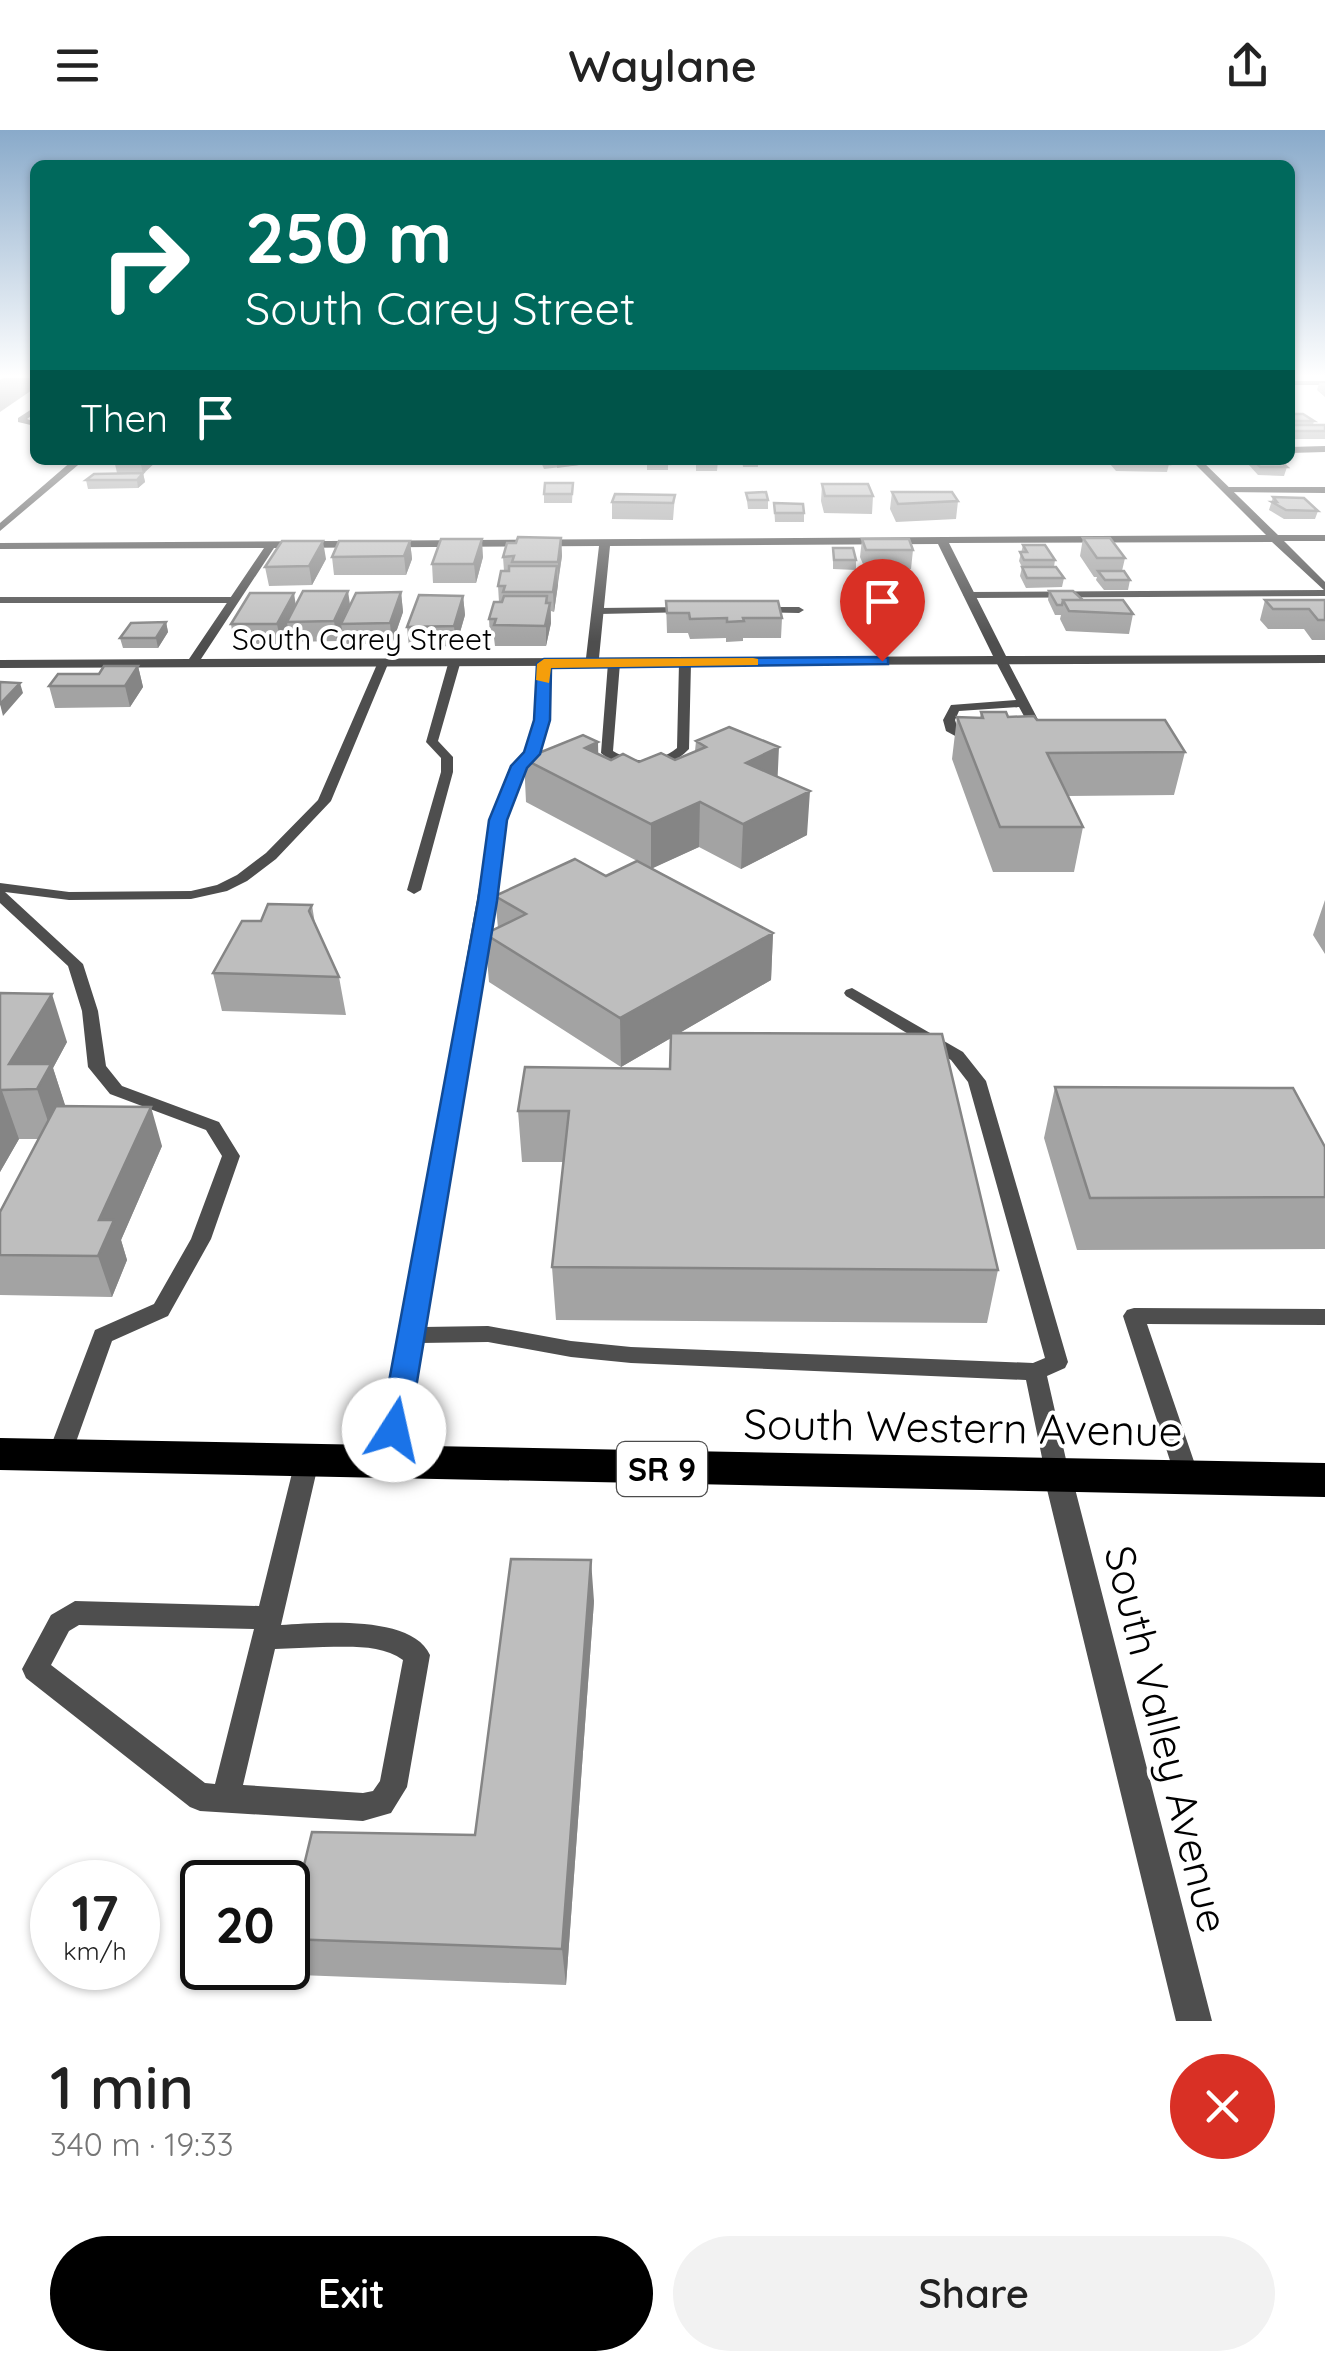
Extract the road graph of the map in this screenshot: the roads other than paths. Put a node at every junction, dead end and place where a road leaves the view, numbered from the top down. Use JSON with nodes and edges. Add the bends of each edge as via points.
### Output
{"nodes":[{"id":1,"x":72,"y":466,"type":"edge"},
{"id":2,"x":1202,"y":466,"type":"edge"},
{"id":3,"x":1227,"y":490,"type":"junction"},
{"id":4,"x":1325,"y":490,"type":"edge"},
{"id":5,"x":0,"y":528,"type":"edge"},
{"id":6,"x":1275,"y":538,"type":"junction"},
{"id":7,"x":1325,"y":538,"type":"edge"},
{"id":8,"x":942,"y":541,"type":"junction"},
{"id":9,"x":605,"y":542,"type":"junction"},
{"id":10,"x":0,"y":546,"type":"edge"},
{"id":11,"x":270,"y":546,"type":"junction"},
{"id":12,"x":1325,"y":590,"type":"edge"},
{"id":13,"x":968,"y":595,"type":"junction"},
{"id":14,"x":0,"y":600,"type":"edge"},
{"id":15,"x":234,"y":600,"type":"junction"},
{"id":16,"x":708,"y":610,"type":"edge"},
{"id":17,"x":745,"y":610,"type":"edge"},
{"id":18,"x":800,"y":610,"type":"dead end"},
{"id":19,"x":599,"y":611,"type":"junction"},
{"id":20,"x":1325,"y":658,"type":"edge"},
{"id":21,"x":1001,"y":660,"type":"junction"},
{"id":22,"x":685,"y":663,"type":"junction"},
{"id":23,"x":0,"y":664,"type":"edge"},
{"id":24,"x":192,"y":664,"type":"junction"},
{"id":25,"x":382,"y":664,"type":"junction"},
{"id":26,"x":454,"y":664,"type":"junction"},
{"id":27,"x":544,"y":664,"type":"junction"},
{"id":28,"x":592,"y":664,"type":"junction"},
{"id":29,"x":614,"y":664,"type":"junction"},
{"id":30,"x":1025,"y":703,"type":"junction"},
{"id":31,"x":1028,"y":742,"type":"edge"},
{"id":32,"x":985,"y":744,"type":"edge"},
{"id":33,"x":0,"y":887,"type":"edge"},
{"id":34,"x":414,"y":890,"type":"dead end"},
{"id":35,"x":0,"y":895,"type":"edge"},
{"id":36,"x":852,"y":993,"type":"dead end"},
{"id":37,"x":1325,"y":1317,"type":"edge"},
{"id":38,"x":411,"y":1335,"type":"junction"},
{"id":39,"x":1035,"y":1372,"type":"junction"},
{"id":40,"x":0,"y":1454,"type":"edge"},
{"id":41,"x":59,"y":1456,"type":"junction"},
{"id":42,"x":307,"y":1461,"type":"junction"},
{"id":43,"x":389,"y":1462,"type":"junction"},
{"id":44,"x":1058,"y":1477,"type":"junction"},
{"id":45,"x":1188,"y":1478,"type":"junction"},
{"id":46,"x":1325,"y":1480,"type":"edge"},
{"id":47,"x":266,"y":1628,"type":"junction"},
{"id":48,"x":226,"y":1798,"type":"junction"},
{"id":49,"x":1194,"y":2021,"type":"edge"}],
"edges":[{"from":1,"to":5,"type":"street"},
{"from":2,"to":3,"type":"street"},
{"from":3,"to":4,"type":"lane"},
{"from":3,"to":6,"type":"street"},
{"from":6,"to":7,"type":"street"},
{"from":6,"to":8,"type":"street"},
{"from":6,"to":12,"type":"street"},
{"from":8,"to":9,"type":"street"},
{"from":8,"to":13,"type":"street"},
{"from":9,"to":11,"type":"street"},
{"from":9,"to":19,"type":"street"},
{"from":10,"to":11,"type":"street"},
{"from":11,"to":15,"type":"street"},
{"from":12,"to":13,"type":"lane"},
{"from":13,"to":21,"type":"street"},
{"from":14,"to":15,"type":"lane"},
{"from":15,"to":24,"type":"street"},
{"from":16,"to":19,"type":"lane"},
{"from":17,"to":18,"type":"lane"},
{"from":19,"to":28,"type":"street"},
{"from":20,"to":21,"type":"street","name":"South Carey Street"},
{"from":21,"to":22,"type":"street","name":"South Carey Street"},
{"from":21,"to":30,"type":"lane"},
{"from":22,"to":29,"type":"street","name":"South Carey Street"},
{"from":22,"to":29,"type":"lane","via":[[683,748],[676,757],[647,764],[608,753]]},
{"from":23,"to":24,"type":"street","name":"South Carey Street"},
{"from":24,"to":25,"type":"street","name":"South Carey Street"},
{"from":25,"to":26,"type":"street","name":"South Carey Street"},
{"from":25,"to":33,"type":"lane","via":[[324,800],[242,878],[192,896],[69,896]]},
{"from":26,"to":27,"type":"street","name":"South Carey Street"},
{"from":26,"to":34,"type":"lane","via":[[432,742],[447,757],[447,772]]},
{"from":27,"to":28,"type":"street","name":"South Carey Street"},
{"from":27,"to":38,"type":"lane","via":[[542,720],[532,754],[520,766],[498,820]]},
{"from":28,"to":29,"type":"street","name":"South Carey Street"},
{"from":30,"to":31,"type":"lane","via":[[1040,732],[1040,740]]},
{"from":30,"to":32,"type":"lane","via":[[954,708],[952,732]]},
{"from":35,"to":41,"type":"lane","via":[[76,964],[98,1067],[116,1090],[212,1126],[231,1156],[201,1239],[161,1310],[103,1336]]},
{"from":36,"to":39,"type":"lane","via":[[957,1056],[978,1081],[1057,1362]]},
{"from":37,"to":45,"type":"lane","via":[[1134,1316]]},
{"from":38,"to":39,"type":"lane","via":[[488,1334],[631,1355]]},
{"from":38,"to":43,"type":"lane"},
{"from":39,"to":44,"type":"lane"},
{"from":40,"to":41,"type":"highway","name":"South Western Avenue","number":"SR 9"},
{"from":41,"to":42,"type":"highway","name":"South Western Avenue","number":"SR 9"},
{"from":42,"to":43,"type":"highway","name":"South Western Avenue","number":"SR 9"},
{"from":42,"to":47,"type":"lane"},
{"from":43,"to":44,"type":"highway","name":"South Western Avenue","number":"SR 9"},
{"from":44,"to":45,"type":"highway","name":"South Western Avenue","number":"SR 9"},
{"from":44,"to":49,"type":"street","name":"South Valley Avenue"},
{"from":45,"to":46,"type":"highway","name":"South Western Avenue","number":"SR 9"},
{"from":47,"to":48,"type":"lane"},
{"from":47,"to":48,"type":"lane","via":[[376,1637],[403,1642],[416,1655],[393,1788],[381,1803],[363,1806]]},
{"from":47,"to":48,"type":"lane","via":[[75,1613],[60,1622],[35,1669],[200,1797]]}]}
